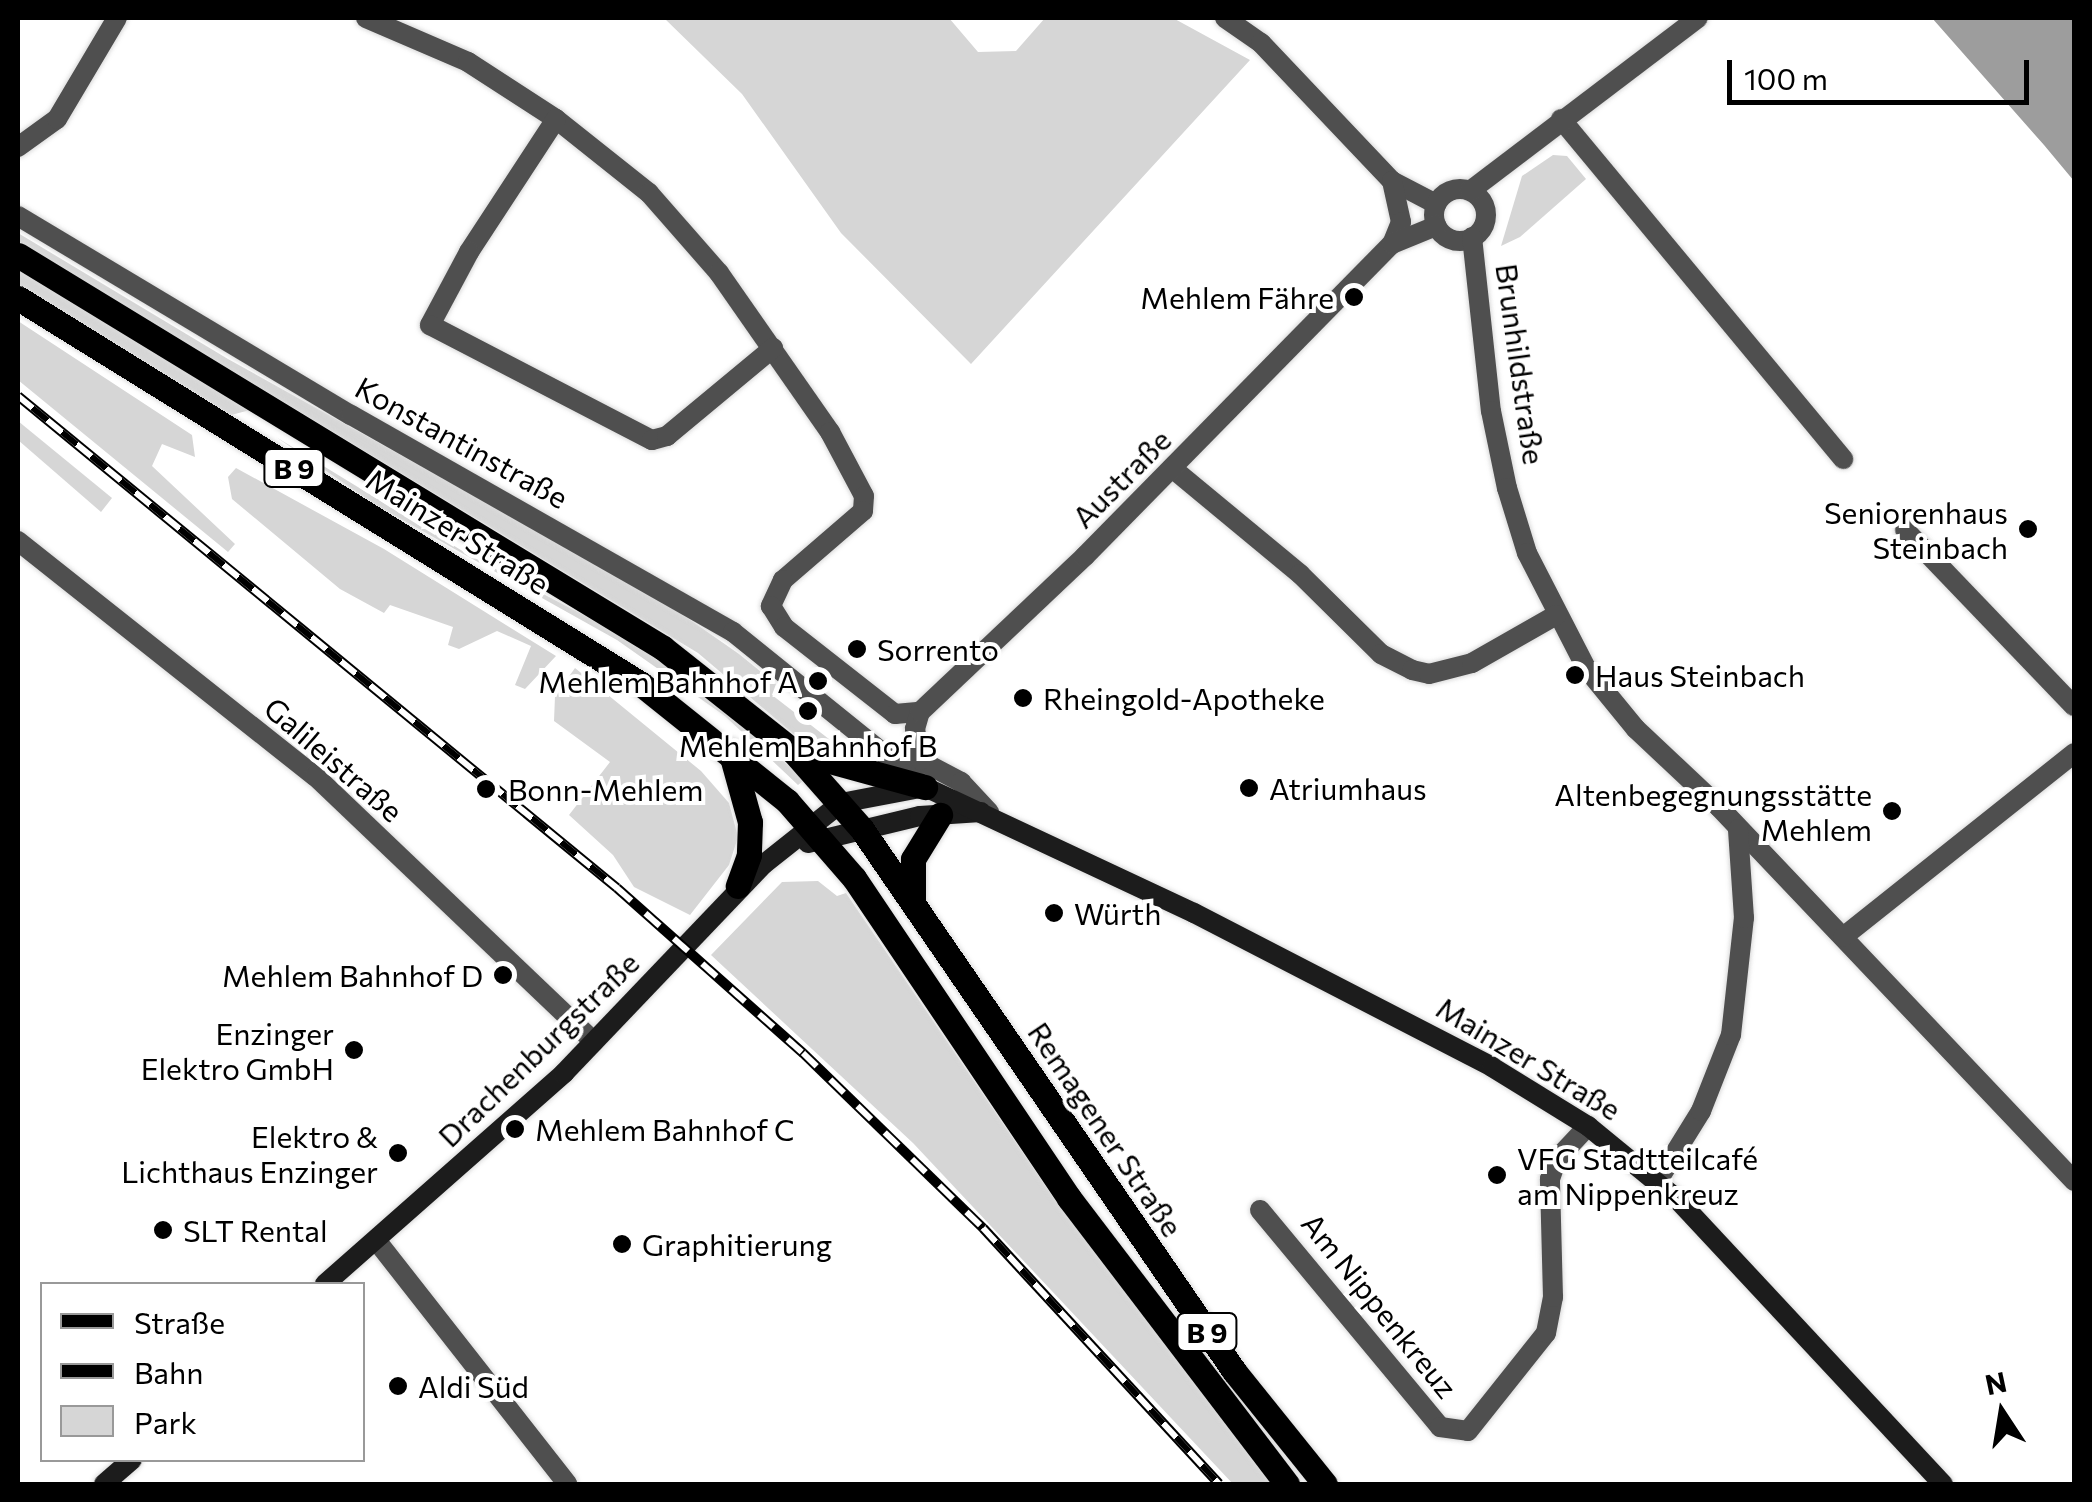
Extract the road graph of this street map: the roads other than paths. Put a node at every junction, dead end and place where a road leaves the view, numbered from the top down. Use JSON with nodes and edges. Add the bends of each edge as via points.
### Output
{"nodes":[{"id":1,"x":117,"y":18,"type":"edge"},
{"id":2,"x":366,"y":18,"type":"edge"},
{"id":3,"x":1224,"y":18,"type":"edge"},
{"id":4,"x":1698,"y":18,"type":"edge"},
{"id":5,"x":556,"y":119,"type":"junction"},
{"id":6,"x":1561,"y":119,"type":"junction"},
{"id":7,"x":18,"y":147,"type":"edge"},
{"id":8,"x":1392,"y":181,"type":"junction"},
{"id":9,"x":1470,"y":191,"type":"junction"},
{"id":10,"x":1436,"y":204,"type":"junction"},
{"id":11,"x":18,"y":216,"type":"edge"},
{"id":12,"x":1436,"y":226,"type":"junction"},
{"id":13,"x":1472,"y":237,"type":"junction"},
{"id":14,"x":1392,"y":244,"type":"junction"},
{"id":15,"x":18,"y":255,"type":"edge"},
{"id":16,"x":18,"y":298,"type":"edge"},
{"id":17,"x":773,"y":348,"type":"junction"},
{"id":18,"x":1843,"y":460,"type":"dead end"},
{"id":19,"x":1172,"y":468,"type":"junction"},
{"id":20,"x":1905,"y":530,"type":"dead end"},
{"id":21,"x":18,"y":541,"type":"edge"},
{"id":22,"x":1556,"y":615,"type":"junction"},
{"id":23,"x":2074,"y":706,"type":"edge"},
{"id":24,"x":920,"y":712,"type":"junction"},
{"id":25,"x":868,"y":735,"type":"junction"},
{"id":26,"x":730,"y":750,"type":"junction"},
{"id":27,"x":793,"y":750,"type":"junction"},
{"id":28,"x":2074,"y":754,"type":"edge"},
{"id":29,"x":921,"y":760,"type":"junction"},
{"id":30,"x":924,"y":787,"type":"junction"},
{"id":31,"x":841,"y":803,"type":"junction"},
{"id":32,"x":988,"y":812,"type":"junction"},
{"id":33,"x":940,"y":815,"type":"junction"},
{"id":34,"x":861,"y":828,"type":"junction"},
{"id":35,"x":1738,"y":829,"type":"junction"},
{"id":36,"x":817,"y":833,"type":"junction"},
{"id":37,"x":738,"y":886,"type":"junction"},
{"id":38,"x":913,"y":900,"type":"junction"},
{"id":39,"x":1843,"y":938,"type":"junction"},
{"id":40,"x":594,"y":1042,"type":"junction"},
{"id":41,"x":1588,"y":1126,"type":"junction"},
{"id":42,"x":2074,"y":1181,"type":"edge"},
{"id":43,"x":1657,"y":1182,"type":"junction"},
{"id":44,"x":1260,"y":1210,"type":"dead end"},
{"id":45,"x":376,"y":1240,"type":"junction"},
{"id":46,"x":328,"y":1282,"type":"edge"},
{"id":47,"x":130,"y":1462,"type":"edge"},
{"id":48,"x":104,"y":1484,"type":"edge"},
{"id":49,"x":567,"y":1484,"type":"edge"},
{"id":50,"x":1287,"y":1484,"type":"edge"},
{"id":51,"x":1325,"y":1484,"type":"edge"},
{"id":52,"x":1943,"y":1484,"type":"edge"}],
"edges":[{"from":1,"to":7,"type":"street","via":[[57,119]]},
{"from":2,"to":5,"type":"street","via":[[468,62]]},
{"from":3,"to":8,"type":"street","via":[[1261,43]]},
{"from":4,"to":6,"type":"street"},
{"from":5,"to":17,"type":"street","via":[[648,193]]},
{"from":5,"to":17,"type":"street","via":[[469,252],[430,326],[652,440],[667,436]]},
{"from":6,"to":9,"type":"street"},
{"from":6,"to":18,"type":"street"},
{"from":8,"to":10,"type":"street"},
{"from":8,"to":14,"type":"street","via":[[1401,222]]},
{"from":9,"to":10,"type":"street","via":[[1452,190]]},
{"from":9,"to":13,"type":"street","via":[[1486,216]]},
{"from":10,"to":12,"type":"street"},
{"from":11,"to":25,"type":"street","name":"Konstantinstraße","via":[[350,415],[734,632]]},
{"from":12,"to":13,"type":"street","via":[[1449,238]]},
{"from":12,"to":14,"type":"street","name":"Austraße"},
{"from":13,"to":22,"type":"street","name":"Brunhildstraße","via":[[1499,452],[1528,553]]},
{"from":14,"to":19,"type":"street","name":"Austraße"},
{"from":15,"to":27,"type":"main road","name":"Mainzer Straße","number":"B 9","via":[[631,628]]},
{"from":16,"to":26,"type":"main road","name":"Mainzer Straße","number":"B 9","via":[[570,638]]},
{"from":17,"to":24,"type":"street","via":[[864,496],[863,511],[783,580],[771,606],[784,627],[895,714]]},
{"from":19,"to":22,"type":"street","via":[[1300,574],[1381,654],[1412,670],[1462,666]]},
{"from":19,"to":24,"type":"street","name":"Austraße"},
{"from":20,"to":23,"type":"street"},
{"from":21,"to":40,"type":"street","name":"Galileistraße","via":[[315,776]]},
{"from":22,"to":35,"type":"street","name":"Brunhildstraße","via":[[1613,704]]},
{"from":24,"to":29,"type":"street","via":[[915,730]]},
{"from":25,"to":29,"type":"street","name":"Konstantinstraße"},
{"from":25,"to":30,"type":"street","name":"Konstantinstraße"},
{"from":26,"to":36,"type":"main road","name":"Mainzer Straße","number":"B 9"},
{"from":26,"to":37,"type":"main road","via":[[750,822],[749,855]]},
{"from":27,"to":30,"type":"main road"},
{"from":27,"to":31,"type":"main road","name":"Mainzer Straße","number":"B 9"},
{"from":28,"to":39,"type":"street"},
{"from":29,"to":32,"type":"street","name":"Mainzer Straße","via":[[961,782]]},
{"from":30,"to":31,"type":"street"},
{"from":30,"to":32,"type":"street","name":"Mainzer Straße"},
{"from":31,"to":34,"type":"main road","name":"Remagener Straße","number":"B 9"},
{"from":31,"to":36,"type":"street"},
{"from":32,"to":33,"type":"street"},
{"from":32,"to":41,"type":"street","name":"Mainzer Straße","via":[[1492,1067]]},
{"from":33,"to":34,"type":"street"},
{"from":33,"to":38,"type":"main road","via":[[912,859]]},
{"from":34,"to":36,"type":"street"},
{"from":34,"to":38,"type":"main road","name":"Remagener Straße","number":"B 9"},
{"from":35,"to":39,"type":"street","name":"Brunhildstraße"},
{"from":35,"to":43,"type":"street","via":[[1744,918],[1731,1035],[1701,1111]]},
{"from":36,"to":37,"type":"street","name":"Drachenburgstraße","via":[[782,849]]},
{"from":36,"to":50,"type":"main road","number":"B 9","via":[[1069,1198]]},
{"from":37,"to":40,"type":"street","name":"Drachenburgstraße"},
{"from":38,"to":51,"type":"main road","name":"Remagener Straße","number":"B 9","via":[[1234,1371]]},
{"from":39,"to":42,"type":"street","name":"Brunhildstraße"},
{"from":40,"to":45,"type":"street","name":"Drachenburgstraße"},
{"from":41,"to":43,"type":"street","name":"Mainzer Straße"},
{"from":41,"to":44,"type":"street","name":"Am Nippenkreuz","via":[[1557,1159],[1550,1178],[1554,1297],[1546,1333],[1468,1430],[1440,1427]]},
{"from":43,"to":52,"type":"street","name":"Mainzer Straße"},
{"from":45,"to":46,"type":"street","name":"Drachenburgstraße"},
{"from":45,"to":49,"type":"street"},
{"from":47,"to":48,"type":"street"}]}
